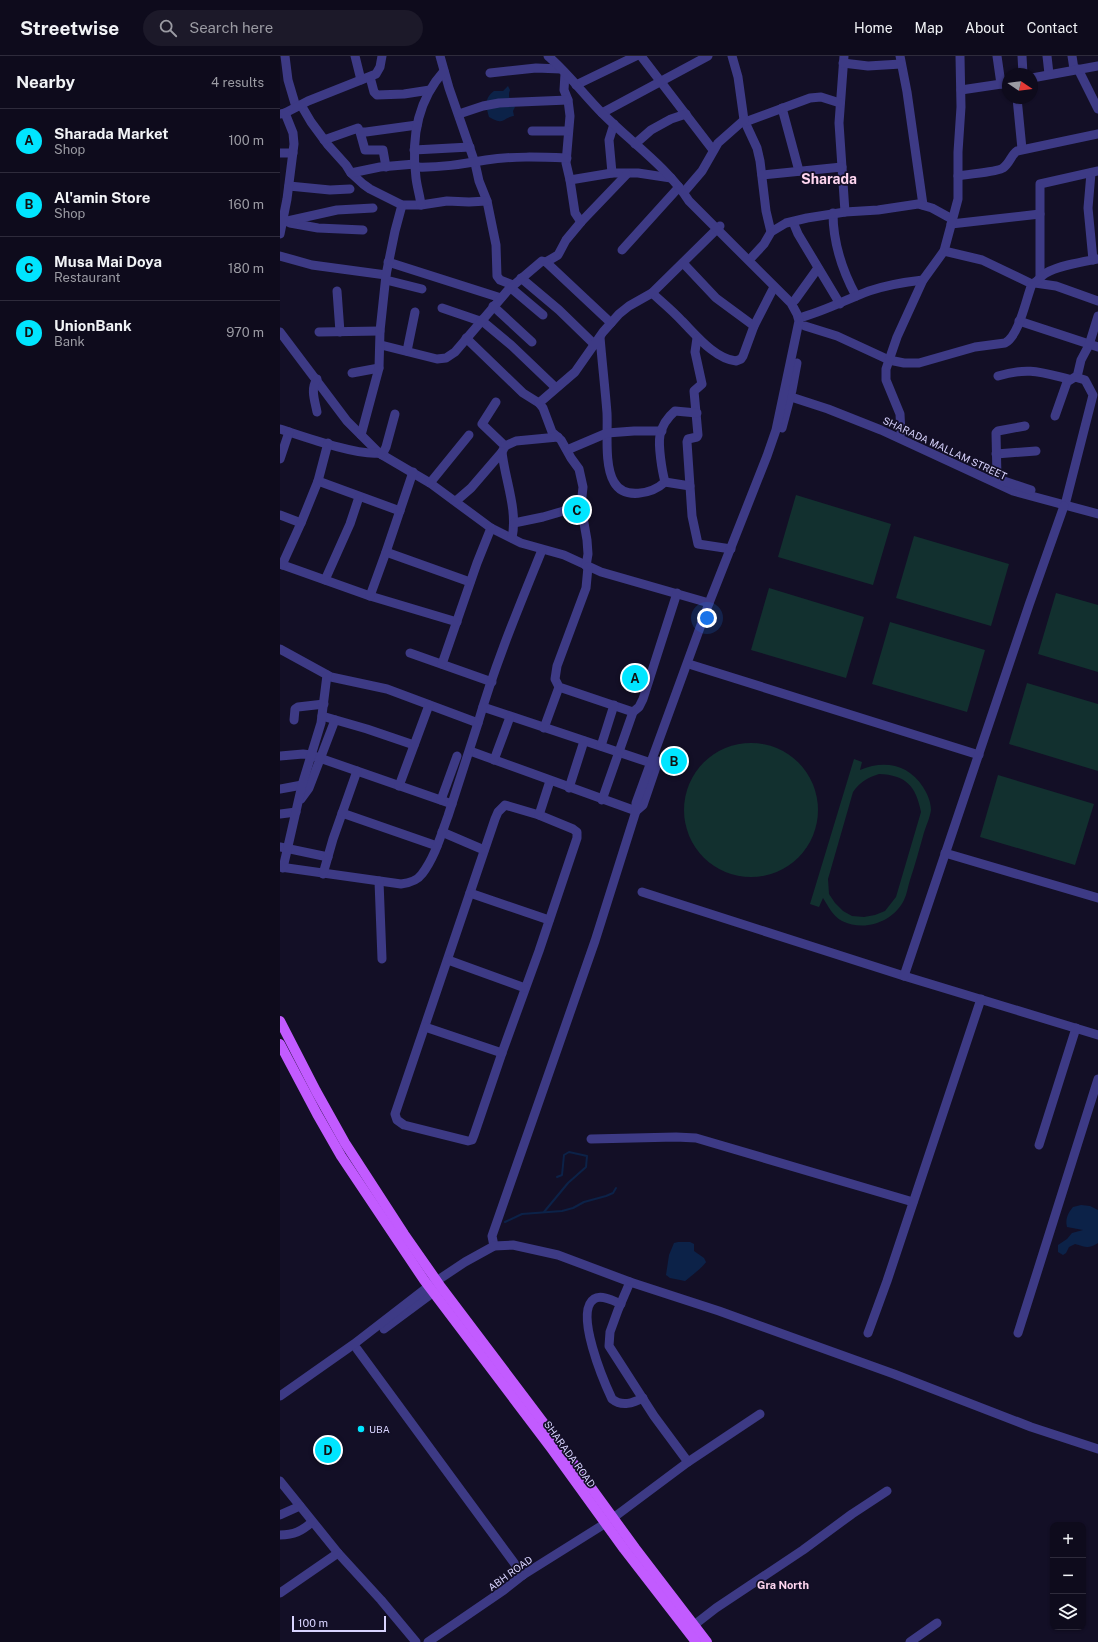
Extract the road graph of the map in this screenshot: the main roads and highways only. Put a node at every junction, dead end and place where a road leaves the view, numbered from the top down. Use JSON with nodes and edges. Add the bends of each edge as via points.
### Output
{"nodes":[{"id":1,"x":280,"y":1021,"type":"edge"},
{"id":2,"x":280,"y":1044,"type":"edge"},
{"id":3,"x":431,"y":1281,"type":"junction"},
{"id":4,"x":691,"y":1628,"type":"junction"},
{"id":5,"x":696,"y":1642,"type":"edge"},
{"id":6,"x":707,"y":1642,"type":"edge"}],
"edges":[{"from":1,"to":3,"type":"main road","via":[[346,1143]]},
{"from":2,"to":3,"type":"main road","via":[[341,1156]]},
{"from":3,"to":4,"type":"main road"},
{"from":4,"to":5,"type":"main road"},
{"from":4,"to":6,"type":"main road"}]}
